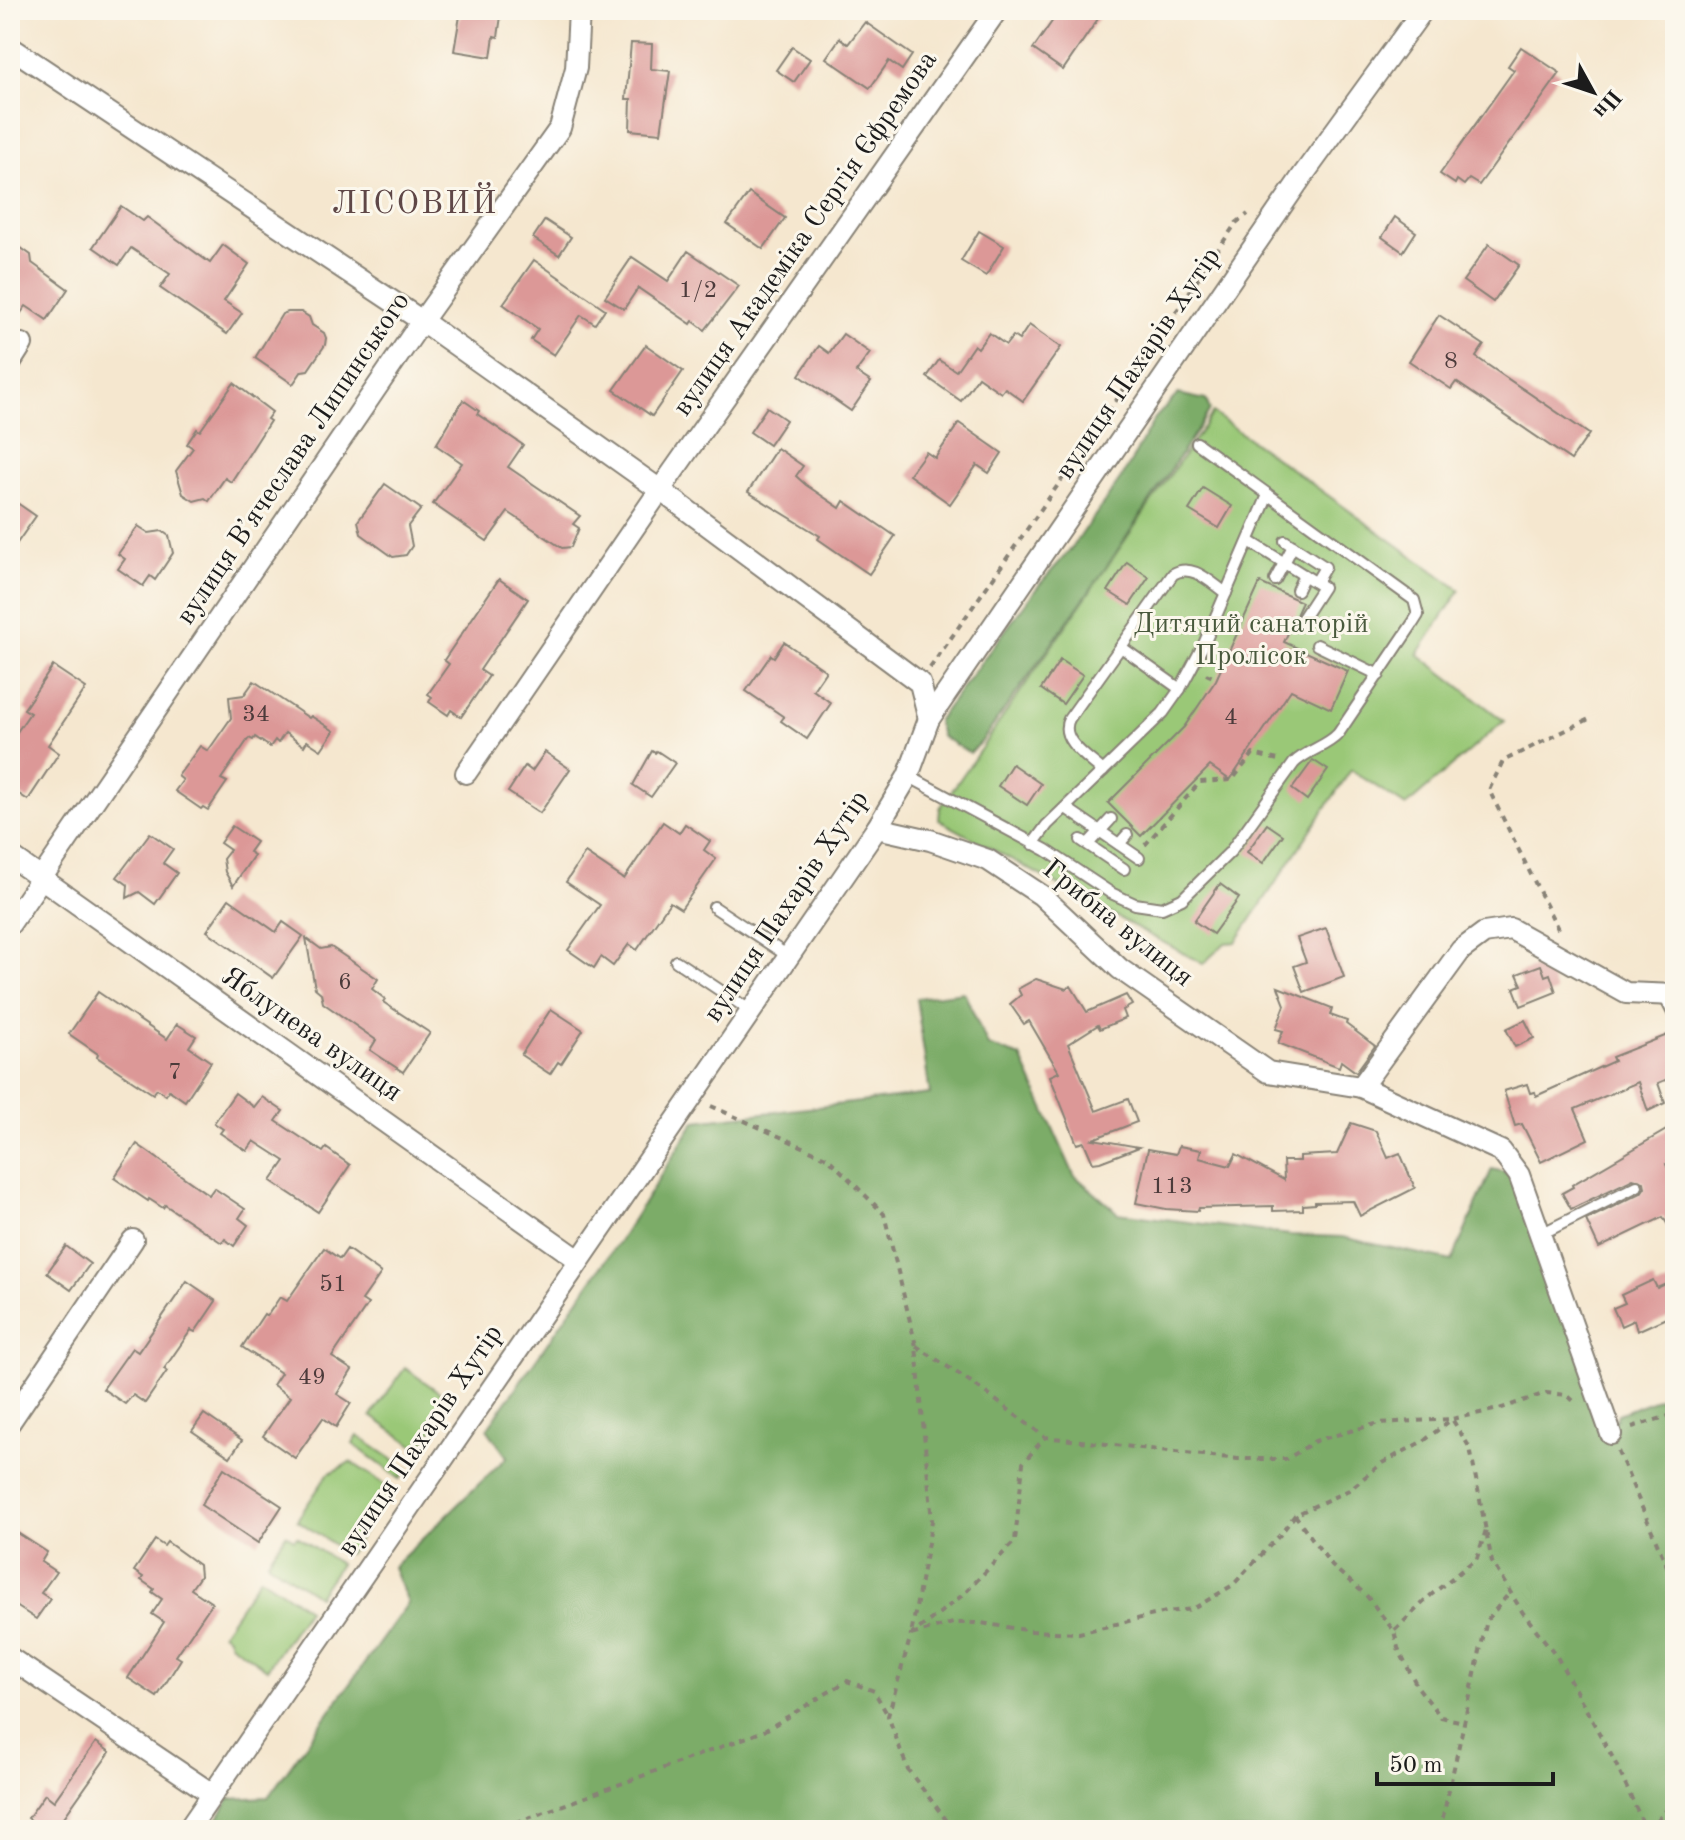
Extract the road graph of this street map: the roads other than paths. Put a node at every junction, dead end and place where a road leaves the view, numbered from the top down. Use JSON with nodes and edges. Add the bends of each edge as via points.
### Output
{"nodes":[{"id":1,"x":579,"y":10,"type":"edge"},
{"id":2,"x":997,"y":10,"type":"edge"},
{"id":3,"x":1423,"y":10,"type":"edge"},
{"id":4,"x":10,"y":47,"type":"edge"},
{"id":5,"x":422,"y":321,"type":"junction"},
{"id":6,"x":22,"y":344,"type":"dead end"},
{"id":7,"x":10,"y":363,"type":"edge"},
{"id":8,"x":1197,"y":443,"type":"dead end"},
{"id":9,"x":660,"y":490,"type":"junction"},
{"id":10,"x":1268,"y":495,"type":"junction"},
{"id":11,"x":1249,"y":541,"type":"junction"},
{"id":12,"x":1283,"y":562,"type":"junction"},
{"id":13,"x":1304,"y":575,"type":"junction"},
{"id":14,"x":1275,"y":580,"type":"dead end"},
{"id":15,"x":1316,"y":582,"type":"junction"},
{"id":16,"x":1297,"y":590,"type":"dead end"},
{"id":17,"x":1226,"y":593,"type":"junction"},
{"id":18,"x":1299,"y":624,"type":"dead end"},
{"id":19,"x":1317,"y":645,"type":"dead end"},
{"id":20,"x":1121,"y":647,"type":"junction"},
{"id":21,"x":1379,"y":675,"type":"junction"},
{"id":22,"x":1180,"y":689,"type":"junction"},
{"id":23,"x":929,"y":719,"type":"junction"},
{"id":24,"x":1103,"y":771,"type":"junction"},
{"id":25,"x":466,"y":773,"type":"dead end"},
{"id":26,"x":908,"y":776,"type":"junction"},
{"id":27,"x":1066,"y":808,"type":"junction"},
{"id":28,"x":1111,"y":819,"type":"dead end"},
{"id":29,"x":877,"y":828,"type":"junction"},
{"id":30,"x":1100,"y":831,"type":"junction"},
{"id":31,"x":1127,"y":835,"type":"dead end"},
{"id":32,"x":1033,"y":844,"type":"junction"},
{"id":33,"x":1130,"y":852,"type":"junction"},
{"id":34,"x":10,"y":856,"type":"edge"},
{"id":35,"x":41,"y":879,"type":"junction"},
{"id":36,"x":714,"y":907,"type":"dead end"},
{"id":37,"x":10,"y":924,"type":"edge"},
{"id":38,"x":788,"y":956,"type":"junction"},
{"id":39,"x":676,"y":961,"type":"dead end"},
{"id":40,"x":1669,"y":994,"type":"edge"},
{"id":41,"x":751,"y":1011,"type":"junction"},
{"id":42,"x":1675,"y":1017,"type":"edge"},
{"id":43,"x":1361,"y":1087,"type":"junction"},
{"id":44,"x":1637,"y":1186,"type":"dead end"},
{"id":45,"x":1539,"y":1235,"type":"junction"},
{"id":46,"x":133,"y":1240,"type":"dead end"},
{"id":47,"x":579,"y":1260,"type":"junction"},
{"id":48,"x":10,"y":1422,"type":"edge"},
{"id":49,"x":1611,"y":1434,"type":"road end"},
{"id":50,"x":10,"y":1658,"type":"edge"},
{"id":51,"x":212,"y":1794,"type":"junction"},
{"id":52,"x":188,"y":1830,"type":"edge"}],
"edges":[{"from":1,"to":5,"type":"street","name":"вулиця Вʼячеслава Липинського","via":[[576,68],[560,128]]},
{"from":2,"to":9,"type":"street","name":"вулиця Академіка Сергія Єфремова"},
{"from":3,"to":23,"type":"street","name":"вулиця Пахарів Хутір","via":[[1303,175]]},
{"from":4,"to":5,"type":"street"},
{"from":5,"to":9,"type":"street"},
{"from":5,"to":35,"type":"street","name":"вулиця Вʼячеслава Липинського"},
{"from":6,"to":7,"type":"street"},
{"from":8,"to":10,"type":"lane"},
{"from":9,"to":23,"type":"street","via":[[920,683]]},
{"from":9,"to":25,"type":"street","name":"вулиця Академіка Сергія Єфремова"},
{"from":10,"to":11,"type":"lane"},
{"from":10,"to":21,"type":"lane","via":[[1414,600],[1418,615]]},
{"from":11,"to":12,"type":"lane"},
{"from":11,"to":17,"type":"lane"},
{"from":12,"to":13,"type":"lane"},
{"from":12,"to":14,"type":"lane"},
{"from":12,"to":15,"type":"lane","via":[[1289,544],[1325,567]]},
{"from":13,"to":15,"type":"lane"},
{"from":13,"to":16,"type":"lane"},
{"from":15,"to":18,"type":"lane","via":[[1323,587]]},
{"from":17,"to":20,"type":"lane","via":[[1197,573],[1178,571]]},
{"from":17,"to":22,"type":"lane"},
{"from":19,"to":21,"type":"lane"},
{"from":20,"to":22,"type":"lane"},
{"from":20,"to":24,"type":"lane","via":[[1066,724],[1068,738]]},
{"from":21,"to":32,"type":"lane","via":[[1332,741],[1294,763],[1240,840],[1192,891],[1168,907],[1124,900]]},
{"from":22,"to":24,"type":"lane","via":[[1163,713]]},
{"from":23,"to":26,"type":"street","name":"вулиця Пахарів Хутір"},
{"from":24,"to":27,"type":"lane"},
{"from":26,"to":29,"type":"street","name":"вулиця Пахарів Хутір"},
{"from":26,"to":32,"type":"lane"},
{"from":27,"to":30,"type":"lane"},
{"from":27,"to":32,"type":"lane"},
{"from":28,"to":30,"type":"lane"},
{"from":29,"to":38,"type":"street","name":"вулиця Пахарів Хутір"},
{"from":29,"to":43,"type":"street","name":"Грибна вулиця","via":[[988,860],[1041,895],[1120,969],[1268,1072]]},
{"from":30,"to":33,"type":"lane"},
{"from":30,"to":33,"type":"lane","via":[[1085,842],[1121,866]]},
{"from":31,"to":33,"type":"lane"},
{"from":34,"to":35,"type":"street","name":"Яблунева вулиця"},
{"from":35,"to":37,"type":"street","name":"вулиця Вʼячеслава Липинського"},
{"from":35,"to":47,"type":"street","name":"Яблунева вулиця"},
{"from":36,"to":38,"type":"lane"},
{"from":38,"to":41,"type":"street","name":"вулиця Пахарів Хутір"},
{"from":39,"to":41,"type":"lane"},
{"from":40,"to":42,"type":"lane"},
{"from":40,"to":43,"type":"street","via":[[1626,993],[1511,929],[1484,933],[1461,950]]},
{"from":41,"to":47,"type":"street","name":"вулиця Пахарів Хутір"},
{"from":43,"to":45,"type":"street","name":"Грибна вулиця","via":[[1501,1151],[1519,1175]]},
{"from":44,"to":45,"type":"lane"},
{"from":45,"to":49,"type":"street","name":"Грибна вулиця"},
{"from":46,"to":48,"type":"street"},
{"from":47,"to":51,"type":"street","name":"вулиця Пахарів Хутір"},
{"from":50,"to":51,"type":"street"},
{"from":51,"to":52,"type":"street","name":"вулиця Пахарів Хутір"}]}
